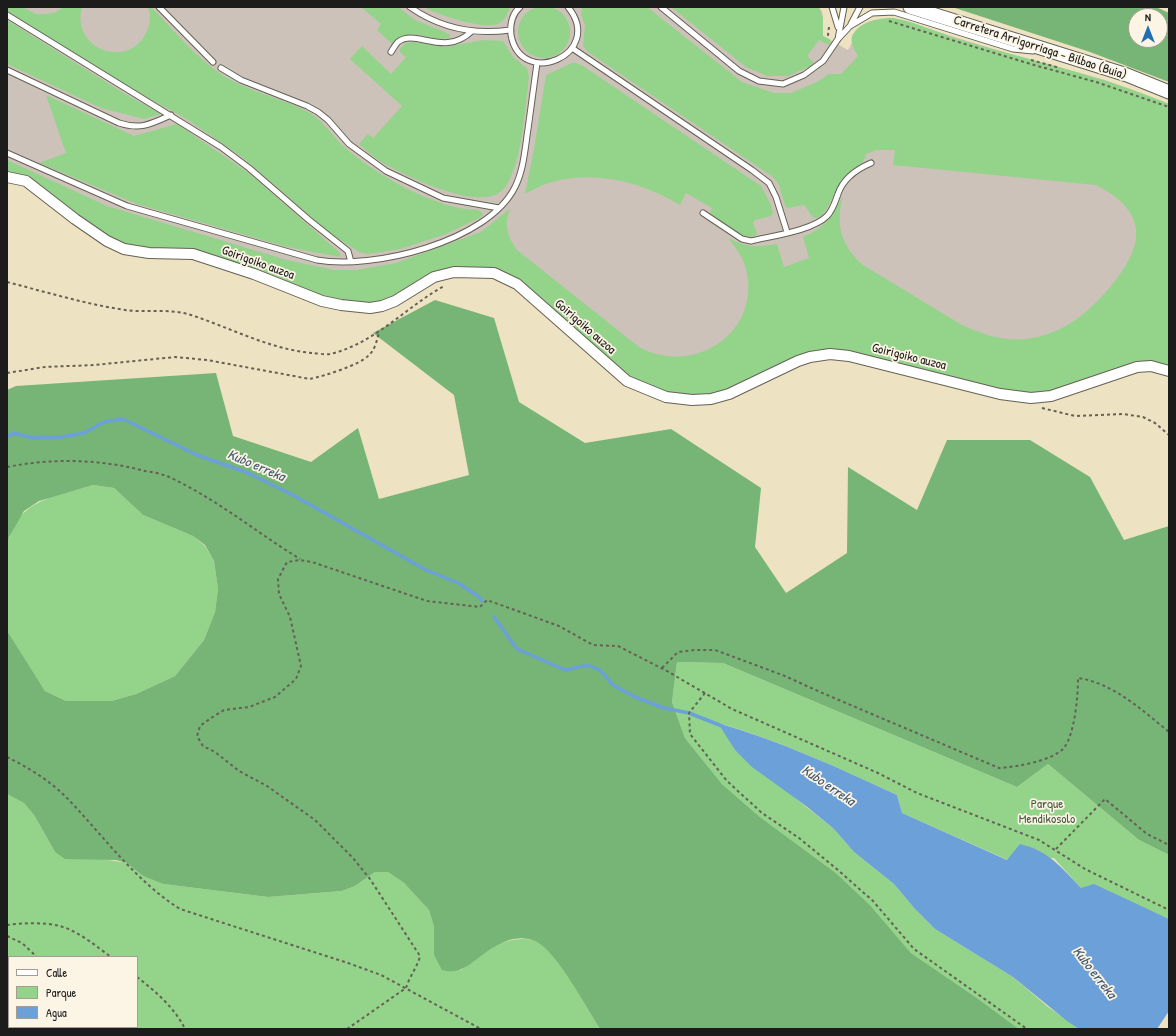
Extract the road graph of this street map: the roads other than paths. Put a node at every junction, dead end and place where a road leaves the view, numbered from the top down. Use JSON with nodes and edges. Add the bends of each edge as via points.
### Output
{"nodes":[{"id":1,"x":159,"y":7,"type":"edge"},
{"id":2,"x":410,"y":7,"type":"edge"},
{"id":3,"x":520,"y":7,"type":"edge"},
{"id":4,"x":568,"y":7,"type":"edge"},
{"id":5,"x":661,"y":7,"type":"edge"},
{"id":6,"x":832,"y":7,"type":"edge"},
{"id":7,"x":844,"y":7,"type":"edge"},
{"id":8,"x":860,"y":7,"type":"edge"},
{"id":9,"x":910,"y":7,"type":"edge"},
{"id":10,"x":7,"y":16,"type":"edge"},
{"id":11,"x":850,"y":26,"type":"junction"},
{"id":12,"x":838,"y":29,"type":"junction"},
{"id":13,"x":510,"y":30,"type":"junction"},
{"id":14,"x":472,"y":31,"type":"junction"},
{"id":15,"x":838,"y":39,"type":"junction"},
{"id":16,"x":572,"y":48,"type":"junction"},
{"id":17,"x":390,"y":52,"type":"dead end"},
{"id":18,"x":1056,"y":54,"type":"junction"},
{"id":19,"x":213,"y":62,"type":"dead end"},
{"id":20,"x":537,"y":62,"type":"junction"},
{"id":21,"x":221,"y":68,"type":"dead end"},
{"id":22,"x":7,"y":70,"type":"edge"},
{"id":23,"x":1169,"y":92,"type":"edge"},
{"id":24,"x":171,"y":115,"type":"junction"},
{"id":25,"x":7,"y":153,"type":"edge"},
{"id":26,"x":870,"y":162,"type":"dead end"},
{"id":27,"x":7,"y":177,"type":"edge"},
{"id":28,"x":499,"y":208,"type":"junction"},
{"id":29,"x":703,"y":213,"type":"dead end"},
{"id":30,"x":787,"y":232,"type":"junction"},
{"id":31,"x":350,"y":262,"type":"junction"},
{"id":32,"x":1169,"y":371,"type":"edge"}],
"edges":[{"from":1,"to":19,"type":"lane"},
{"from":2,"to":14,"type":"lane","via":[[440,24]]},
{"from":3,"to":13,"type":"lane","via":[[512,19]]},
{"from":4,"to":16,"type":"lane","via":[[576,21],[577,30]]},
{"from":5,"to":15,"type":"lane","via":[[739,71],[759,81],[783,84],[804,75],[823,61]]},
{"from":6,"to":12,"type":"lane"},
{"from":7,"to":12,"type":"lane"},
{"from":8,"to":11,"type":"lane"},
{"from":9,"to":18,"type":"street","name":"Carretera Arrigorriaga - Bilbao (Buia)"},
{"from":10,"to":24,"type":"lane"},
{"from":11,"to":15,"type":"lane"},
{"from":11,"to":18,"type":"lane","via":[[872,13],[894,12],[1013,49]]},
{"from":12,"to":15,"type":"lane"},
{"from":13,"to":14,"type":"lane","via":[[491,33]]},
{"from":13,"to":20,"type":"lane","via":[[512,41],[518,51],[526,58]]},
{"from":14,"to":17,"type":"lane","via":[[464,39],[446,43],[412,37],[399,42]]},
{"from":16,"to":20,"type":"lane","via":[[557,61]]},
{"from":16,"to":30,"type":"lane","via":[[769,183]]},
{"from":18,"to":23,"type":"street","name":"Carretera Arrigorriaga - Bilbao (Buia)","via":[[1127,75]]},
{"from":20,"to":28,"type":"lane","via":[[524,163],[515,188]]},
{"from":21,"to":28,"type":"lane","via":[[241,80],[318,112],[349,144],[386,171],[443,198]]},
{"from":22,"to":24,"type":"lane","via":[[132,127],[141,127]]},
{"from":24,"to":31,"type":"lane","via":[[249,168],[348,251]]},
{"from":25,"to":31,"type":"lane","via":[[127,206],[299,256],[331,262]]},
{"from":26,"to":30,"type":"lane","via":[[858,169],[841,187],[827,216],[808,226]]},
{"from":27,"to":32,"type":"street","name":"Goirigoiko auzoa","via":[[26,181],[75,219],[107,241],[124,249],[149,254],[193,254],[254,274],[322,301],[341,305],[370,308],[382,306],[434,277],[454,272],[494,273],[517,284],[627,381],[666,397],[711,399],[729,394],[798,361],[830,354],[850,356],[1000,394],[1032,398],[1051,396],[1138,367],[1151,366]]},
{"from":28,"to":31,"type":"lane","via":[[487,220],[462,234],[412,252]]},
{"from":29,"to":30,"type":"lane","via":[[742,240],[751,241]]}]}
